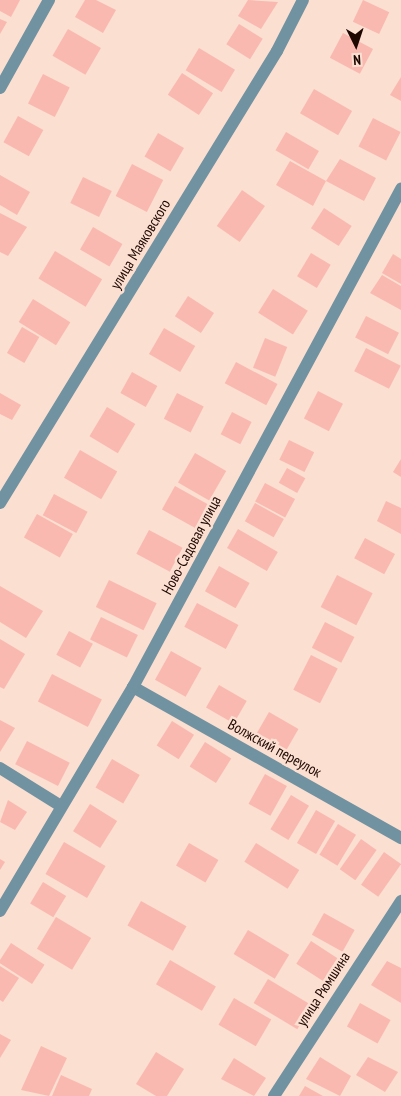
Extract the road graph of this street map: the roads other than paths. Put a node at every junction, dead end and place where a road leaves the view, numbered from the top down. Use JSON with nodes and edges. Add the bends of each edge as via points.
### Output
{"nodes":[{"id":1,"x":49,"y":0,"type":"edge"},
{"id":2,"x":303,"y":0,"type":"edge"},
{"id":3,"x":0,"y":88,"type":"edge"},
{"id":4,"x":401,"y":189,"type":"edge"},
{"id":5,"x":0,"y":503,"type":"edge"},
{"id":6,"x":133,"y":687,"type":"junction"},
{"id":7,"x":0,"y":768,"type":"edge"},
{"id":8,"x":61,"y":806,"type":"junction"},
{"id":9,"x":401,"y":838,"type":"edge"},
{"id":10,"x":401,"y":900,"type":"edge"},
{"id":11,"x":0,"y":911,"type":"edge"},
{"id":12,"x":274,"y":1096,"type":"edge"}],
"edges":[{"from":1,"to":3,"type":"street"},
{"from":2,"to":5,"type":"street","name":"улица Маяковского","via":[[277,51]]},
{"from":4,"to":6,"type":"street","name":"Ново-Садовая улица"},
{"from":6,"to":8,"type":"street","name":"Ново-Садовая улица"},
{"from":6,"to":9,"type":"street","name":"Волжский переулок"},
{"from":7,"to":8,"type":"street"},
{"from":8,"to":11,"type":"street","name":"Ново-Садовая улица"},
{"from":10,"to":12,"type":"street","name":"улица Рюмшина"}]}
